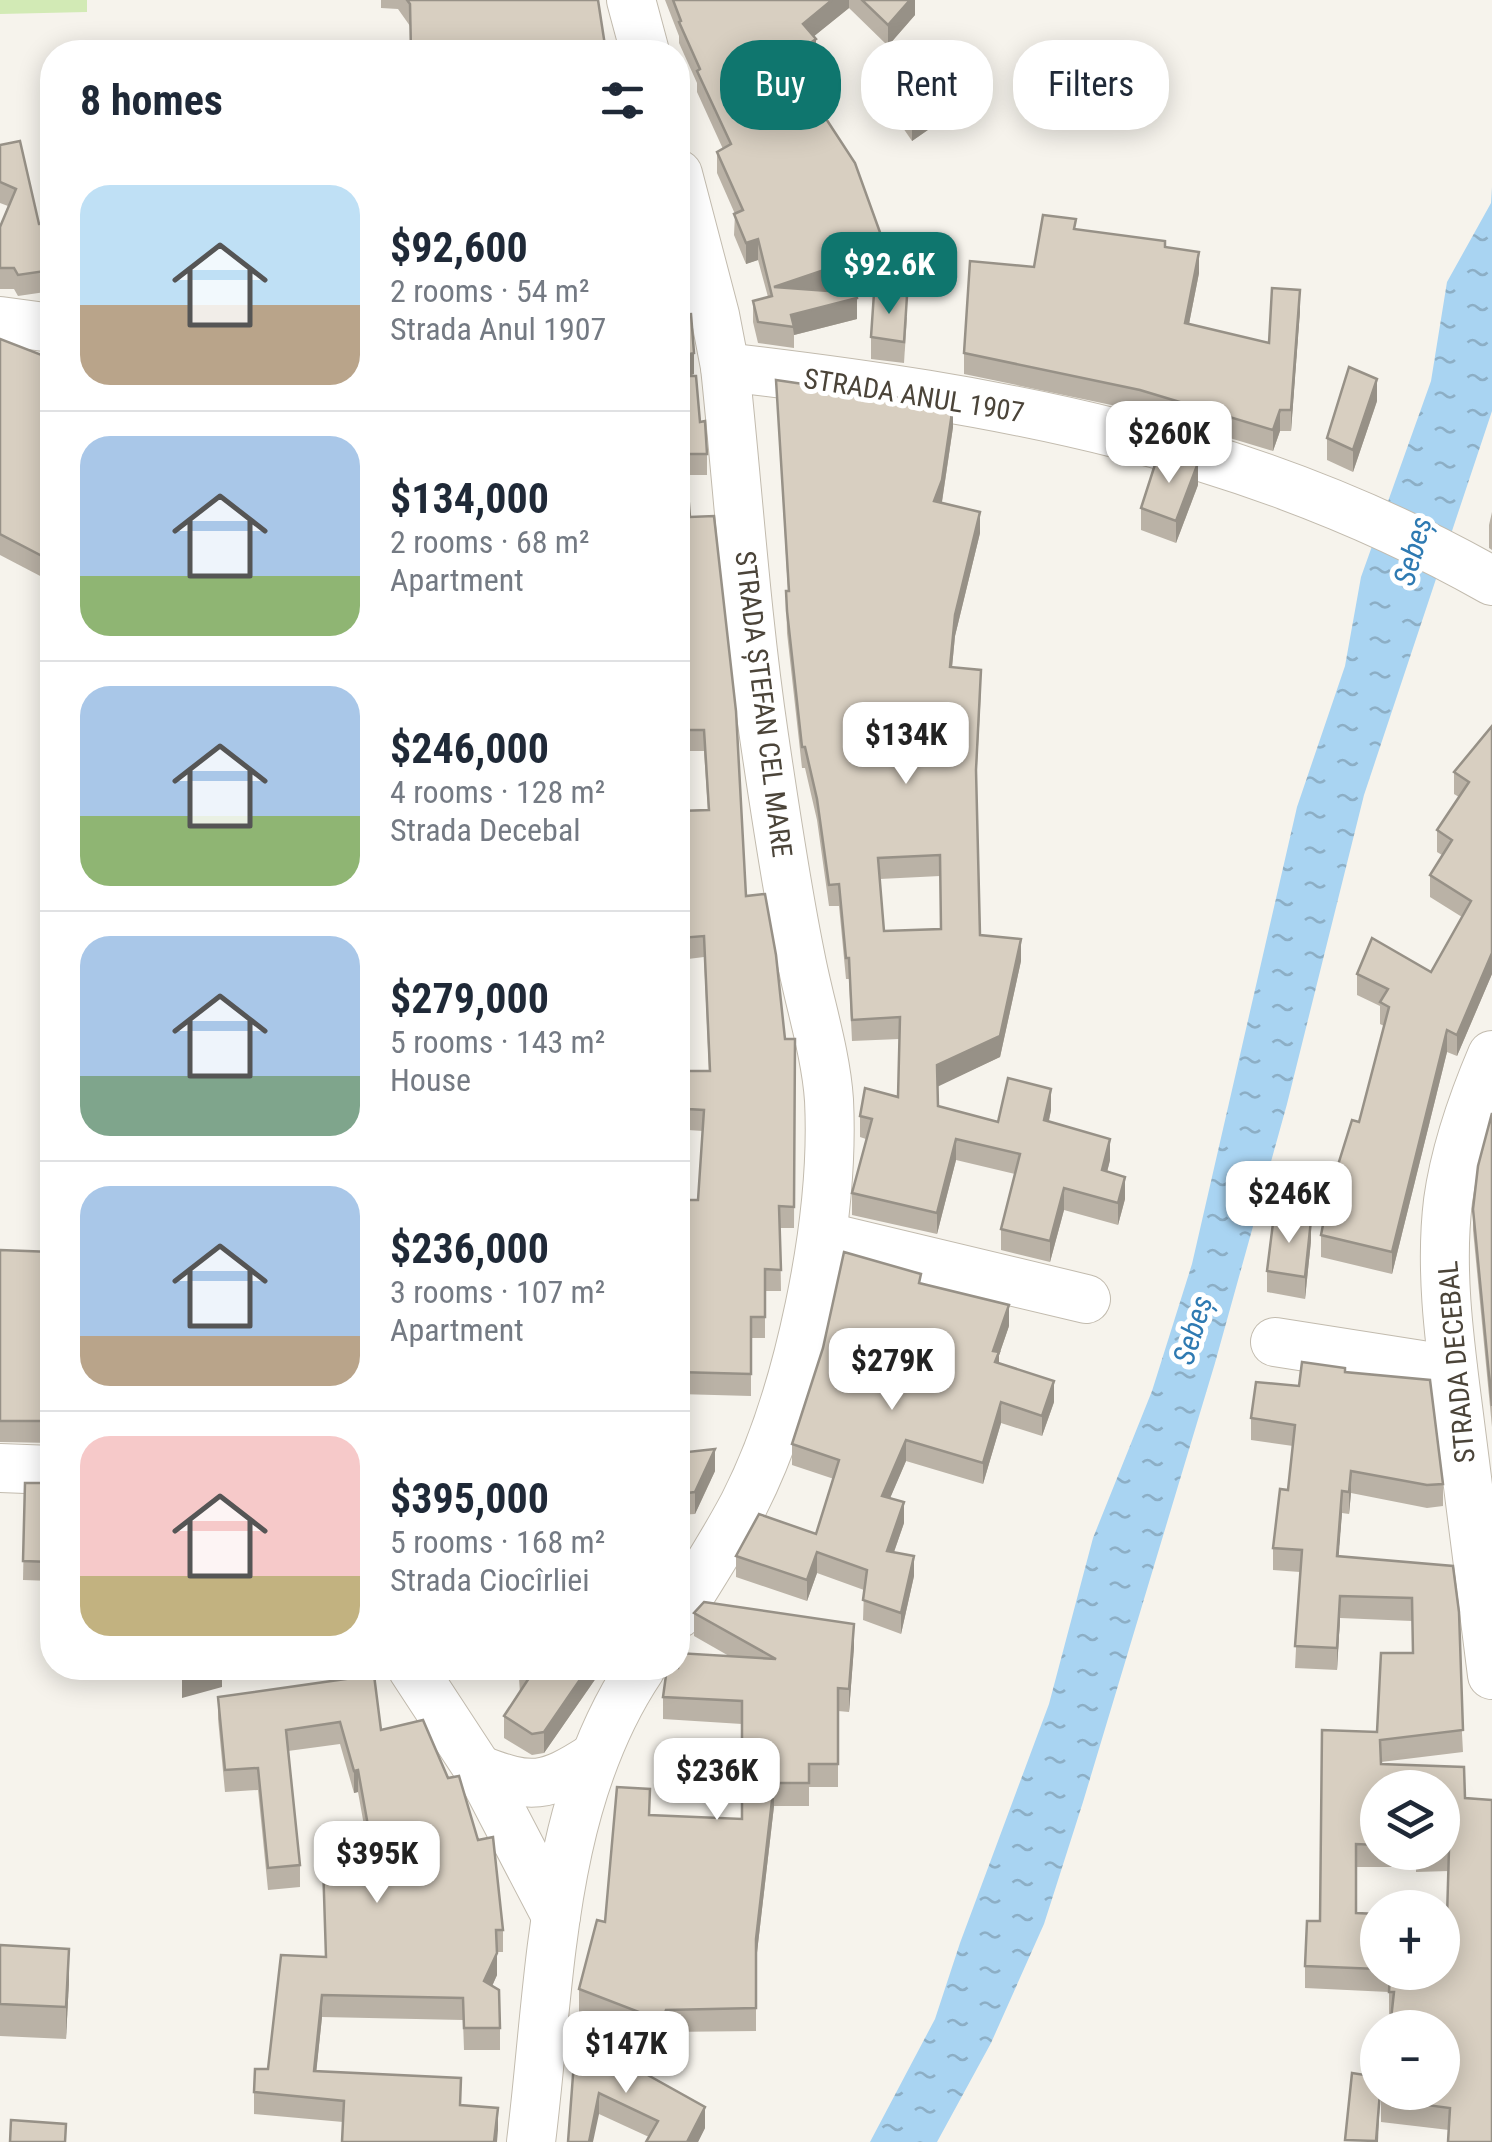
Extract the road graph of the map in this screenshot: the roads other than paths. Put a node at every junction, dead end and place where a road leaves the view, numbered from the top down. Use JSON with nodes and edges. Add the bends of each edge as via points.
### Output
{"nodes":[{"id":1,"x":631,"y":0,"type":"edge"},
{"id":2,"x":642,"y":40,"type":"edge"},
{"id":3,"x":690,"y":269,"type":"edge"},
{"id":4,"x":696,"y":316,"type":"edge"},
{"id":5,"x":0,"y":321,"type":"edge"},
{"id":6,"x":40,"y":326,"type":"edge"},
{"id":7,"x":725,"y":368,"type":"junction"},
{"id":8,"x":1490,"y":580,"type":"edge"},
{"id":9,"x":1492,"y":1055,"type":"edge"},
{"id":10,"x":823,"y":1236,"type":"junction"},
{"id":11,"x":1086,"y":1299,"type":"dead end"},
{"id":12,"x":1275,"y":1342,"type":"dead end"},
{"id":13,"x":1454,"y":1370,"type":"junction"},
{"id":14,"x":0,"y":1468,"type":"edge"},
{"id":15,"x":40,"y":1470,"type":"edge"},
{"id":16,"x":690,"y":1596,"type":"edge"},
{"id":17,"x":1492,"y":1675,"type":"edge"},
{"id":18,"x":420,"y":1680,"type":"edge"},
{"id":19,"x":634,"y":1680,"type":"edge"},
{"id":20,"x":594,"y":1758,"type":"junction"},
{"id":21,"x":478,"y":1769,"type":"junction"},
{"id":22,"x":556,"y":1916,"type":"junction"},
{"id":23,"x":531,"y":2142,"type":"edge"}],
"edges":[{"from":1,"to":2,"type":"street"},
{"from":3,"to":4,"type":"street","name":"STRADA ȘTEFAN CEL MARE"},
{"from":4,"to":7,"type":"street","name":"STRADA ȘTEFAN CEL MARE"},
{"from":5,"to":6,"type":"street"},
{"from":7,"to":8,"type":"street","name":"STRADA ANUL 1907","via":[[962,399],[1153,442],[1354,510]]},
{"from":7,"to":10,"type":"street","name":"STRADA ȘTEFAN CEL MARE","via":[[763,732],[828,1096]]},
{"from":9,"to":13,"type":"street","name":"STRADA DECEBAL","via":[[1470,1106],[1448,1200]]},
{"from":10,"to":11,"type":"street"},
{"from":10,"to":16,"type":"street","name":"STRADA ȘTEFAN CEL MARE","via":[[771,1442],[746,1501]]},
{"from":12,"to":13,"type":"street"},
{"from":13,"to":17,"type":"street","name":"STRADA DECEBAL"},
{"from":14,"to":15,"type":"street"},
{"from":18,"to":21,"type":"street"},
{"from":19,"to":20,"type":"street"},
{"from":20,"to":21,"type":"street","via":[[548,1784],[512,1783]]},
{"from":20,"to":22,"type":"street"},
{"from":21,"to":22,"type":"street"},
{"from":22,"to":23,"type":"street"}]}
